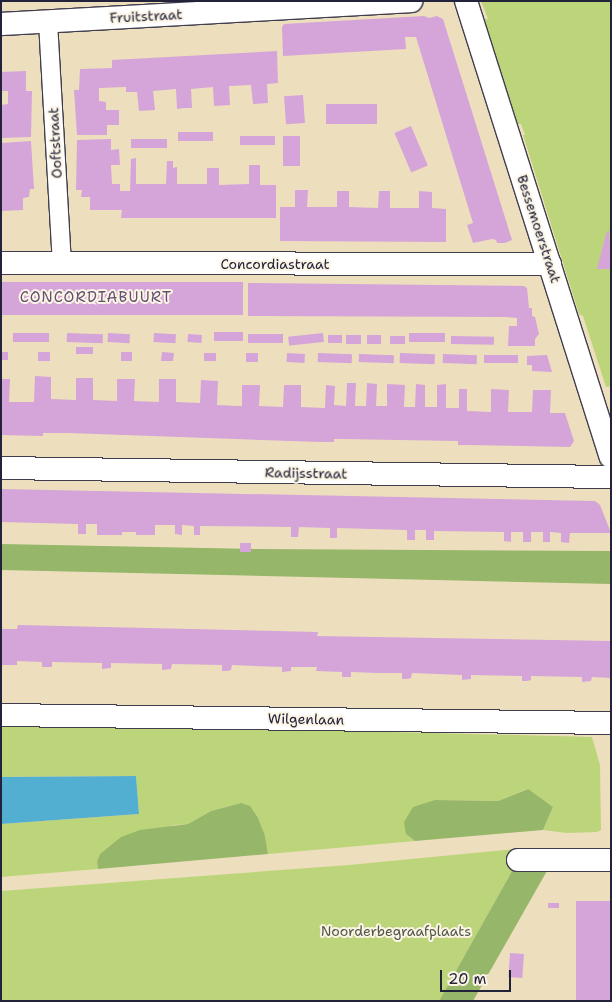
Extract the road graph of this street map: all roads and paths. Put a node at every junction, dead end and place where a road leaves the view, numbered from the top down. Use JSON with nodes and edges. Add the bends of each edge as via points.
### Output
{"nodes":[{"id":1,"x":411,"y":1,"type":"edge"},
{"id":2,"x":466,"y":1,"type":"edge"},
{"id":3,"x":48,"y":22,"type":"junction"},
{"id":4,"x":1,"y":24,"type":"edge"},
{"id":5,"x":1,"y":263,"type":"edge"},
{"id":6,"x":62,"y":264,"type":"junction"},
{"id":7,"x":550,"y":264,"type":"junction"},
{"id":8,"x":611,"y":457,"type":"edge"},
{"id":9,"x":1,"y":468,"type":"edge"},
{"id":10,"x":611,"y":477,"type":"edge"},
{"id":11,"x":1,"y":715,"type":"edge"},
{"id":12,"x":611,"y":723,"type":"edge"},
{"id":13,"x":518,"y":860,"type":"dead end"},
{"id":14,"x":611,"y":860,"type":"edge"}],
"edges":[{"from":1,"to":3,"type":"street","name":"Fruitstraat"},
{"from":2,"to":7,"type":"street","name":"Bessemoerstraat"},
{"from":3,"to":4,"type":"street","name":"Fruitstraat"},
{"from":3,"to":6,"type":"street","name":"Ooftstraat"},
{"from":5,"to":6,"type":"street","name":"Concordiastraat"},
{"from":6,"to":7,"type":"street","name":"Concordiastraat"},
{"from":7,"to":8,"type":"street","name":"Bessemoerstraat"},
{"from":9,"to":10,"type":"street","name":"Radijsstraat"},
{"from":11,"to":12,"type":"street","name":"Wilgenlaan"},
{"from":13,"to":14,"type":"street"}]}
